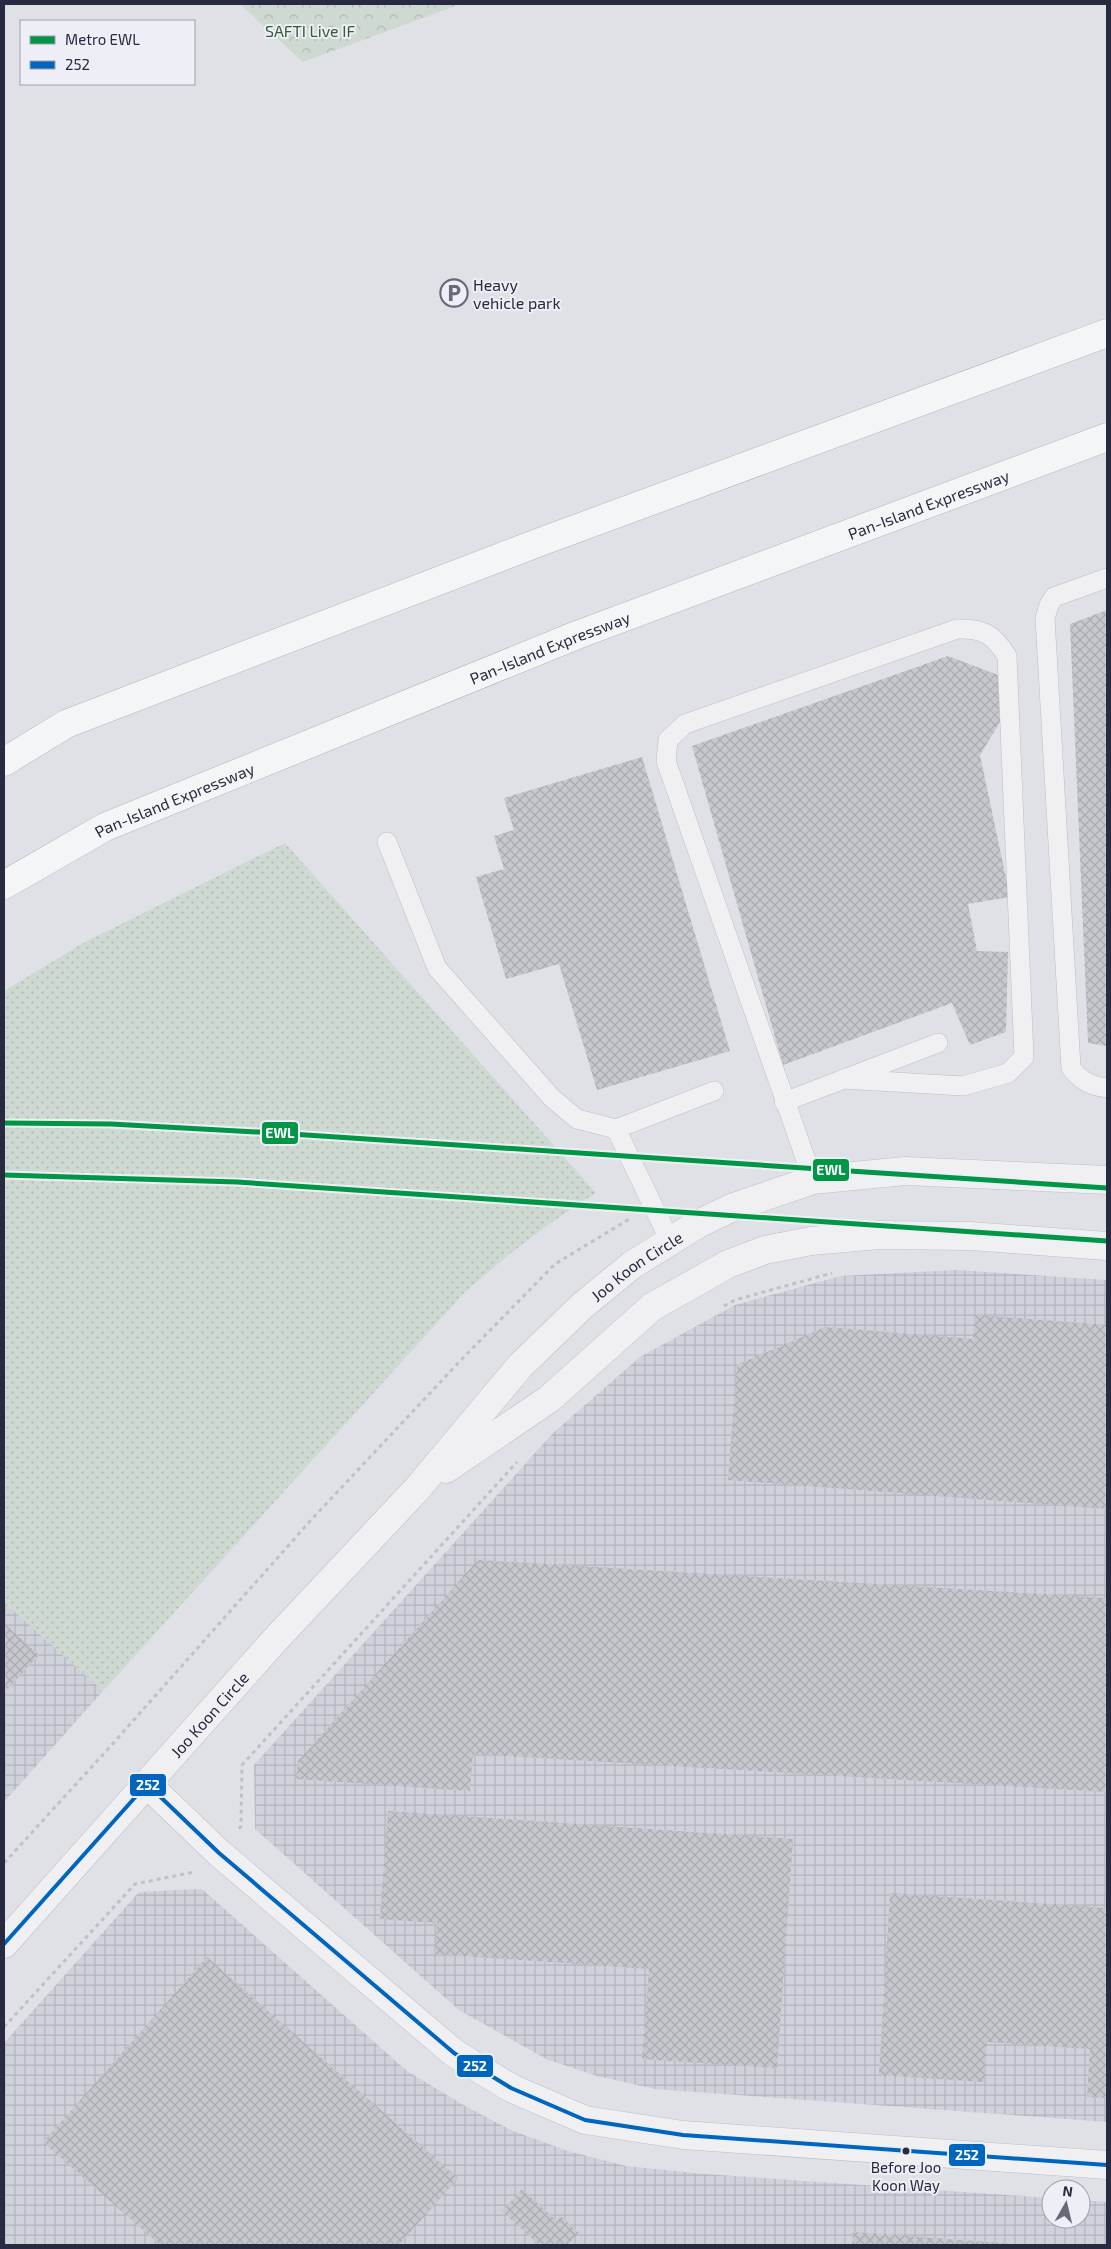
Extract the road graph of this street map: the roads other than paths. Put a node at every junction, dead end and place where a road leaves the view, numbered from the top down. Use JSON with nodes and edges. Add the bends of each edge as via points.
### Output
{"nodes":[{"id":1,"x":1107,"y":333,"type":"edge"},
{"id":2,"x":1107,"y":437,"type":"edge"},
{"id":3,"x":1107,"y":578,"type":"edge"},
{"id":4,"x":4,"y":762,"type":"edge"},
{"id":5,"x":387,"y":842,"type":"dead end"},
{"id":6,"x":4,"y":885,"type":"edge"},
{"id":7,"x":938,"y":1043,"type":"dead end"},
{"id":8,"x":843,"y":1079,"type":"junction"},
{"id":9,"x":1107,"y":1088,"type":"edge"},
{"id":10,"x":714,"y":1091,"type":"dead end"},
{"id":11,"x":784,"y":1102,"type":"junction"},
{"id":12,"x":616,"y":1129,"type":"junction"},
{"id":13,"x":813,"y":1180,"type":"junction"},
{"id":14,"x":1107,"y":1180,"type":"edge"},
{"id":15,"x":670,"y":1241,"type":"junction"},
{"id":16,"x":1107,"y":1246,"type":"edge"},
{"id":17,"x":418,"y":1488,"type":"junction"},
{"id":18,"x":147,"y":1784,"type":"junction"},
{"id":19,"x":4,"y":1944,"type":"edge"},
{"id":20,"x":1107,"y":2165,"type":"edge"}],
"edges":[{"from":1,"to":4,"type":"highway","via":[[540,542],[66,724]]},
{"from":2,"to":6,"type":"highway","name":"Pan-Island Expressway","via":[[577,635],[105,827]]},
{"from":3,"to":9,"type":"lane","via":[[1054,597],[1045,618],[1071,1068],[1080,1080]]},
{"from":5,"to":12,"type":"lane","via":[[437,968],[552,1098],[578,1120]]},
{"from":7,"to":8,"type":"lane"},
{"from":8,"to":11,"type":"lane"},
{"from":8,"to":11,"type":"lane","via":[[963,1086],[1008,1072],[1024,1057],[1007,656],[996,639],[974,628],[957,629],[685,724],[668,740],[666,761]]},
{"from":10,"to":12,"type":"lane"},
{"from":11,"to":13,"type":"lane"},
{"from":12,"to":15,"type":"lane"},
{"from":13,"to":14,"type":"street","name":"Joo Koon Circle","via":[[905,1171]]},
{"from":13,"to":15,"type":"street","name":"Joo Koon Circle","via":[[731,1208]]},
{"from":15,"to":17,"type":"street","name":"Joo Koon Circle","via":[[632,1265],[582,1306],[520,1366]]},
{"from":16,"to":17,"type":"street","name":"Joo Koon Circle","via":[[970,1236],[879,1235],[811,1241],[765,1250],[728,1264],[652,1306],[549,1399]]},
{"from":17,"to":18,"type":"street","name":"Joo Koon Circle","via":[[274,1641]]},
{"from":18,"to":19,"type":"street","name":"Joo Koon Circle"},
{"from":18,"to":20,"type":"street","via":[[219,1853],[454,2053],[511,2088],[585,2120],[683,2135]]}]}
